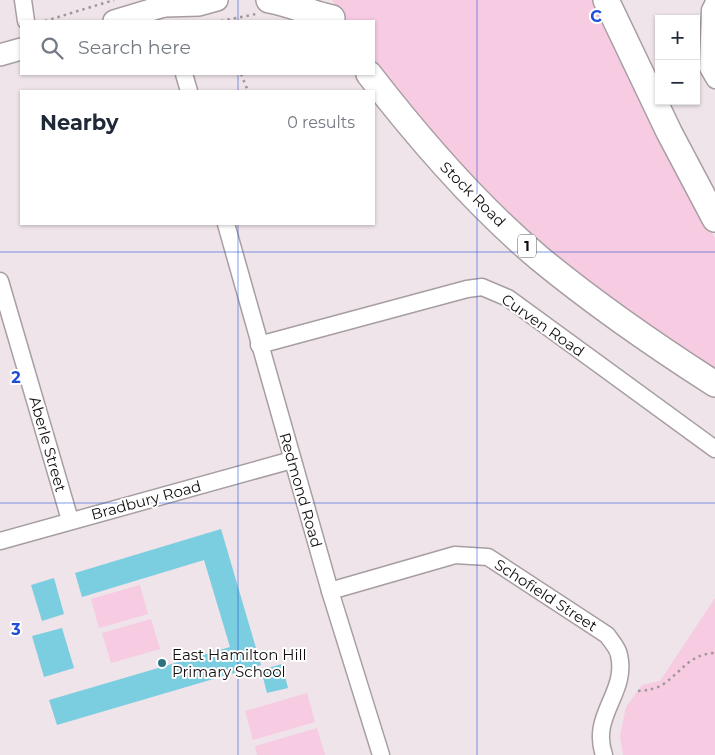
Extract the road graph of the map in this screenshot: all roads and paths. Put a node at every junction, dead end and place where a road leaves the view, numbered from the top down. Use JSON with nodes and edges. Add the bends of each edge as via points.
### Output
{"nodes":[{"id":1,"x":23,"y":0,"type":"edge"},
{"id":2,"x":114,"y":0,"type":"edge"},
{"id":3,"x":218,"y":0,"type":"edge"},
{"id":4,"x":606,"y":0,"type":"edge"},
{"id":5,"x":715,"y":0,"type":"edge"},
{"id":6,"x":263,"y":7,"type":"edge"},
{"id":7,"x":169,"y":9,"type":"edge"},
{"id":8,"x":329,"y":13,"type":"edge"},
{"id":9,"x":26,"y":20,"type":"edge"},
{"id":10,"x":48,"y":20,"type":"edge"},
{"id":11,"x":119,"y":20,"type":"edge"},
{"id":12,"x":224,"y":20,"type":"edge"},
{"id":13,"x":20,"y":48,"type":"edge"},
{"id":14,"x":0,"y":55,"type":"edge"},
{"id":15,"x":184,"y":75,"type":"edge"},
{"id":16,"x":241,"y":75,"type":"edge"},
{"id":17,"x":371,"y":75,"type":"edge"},
{"id":18,"x":715,"y":80,"type":"edge"},
{"id":19,"x":189,"y":90,"type":"edge"},
{"id":20,"x":248,"y":90,"type":"edge"},
{"id":21,"x":715,"y":219,"type":"edge"},
{"id":22,"x":226,"y":225,"type":"edge"},
{"id":23,"x":0,"y":281,"type":"edge"},
{"id":24,"x":259,"y":344,"type":"junction"},
{"id":25,"x":715,"y":384,"type":"edge"},
{"id":26,"x":715,"y":449,"type":"edge"},
{"id":27,"x":292,"y":460,"type":"junction"},
{"id":28,"x":70,"y":520,"type":"junction"},
{"id":29,"x":0,"y":541,"type":"edge"},
{"id":30,"x":330,"y":591,"type":"junction"},
{"id":31,"x":715,"y":653,"type":"edge"},
{"id":32,"x":638,"y":691,"type":"dead end"},
{"id":33,"x":381,"y":755,"type":"edge"},
{"id":34,"x":604,"y":755,"type":"edge"}],
"edges":[{"from":1,"to":9,"type":"street"},
{"from":2,"to":10,"type":"path"},
{"from":3,"to":7,"type":"main road"},
{"from":4,"to":21,"type":"highway","via":[[672,140]]},
{"from":5,"to":18,"type":"street","via":[[710,10],[708,68]]},
{"from":6,"to":8,"type":"highway","via":[[289,4],[311,13]]},
{"from":6,"to":12,"type":"path"},
{"from":7,"to":11,"type":"main road"},
{"from":13,"to":14,"type":"main road"},
{"from":15,"to":19,"type":"street"},
{"from":16,"to":20,"type":"path"},
{"from":17,"to":25,"type":"highway","name":"Stock Road","number":"1","via":[[462,184],[538,256],[620,320]]},
{"from":22,"to":24,"type":"street","name":"Redmond Road"},
{"from":23,"to":28,"type":"street","name":"Aberle Street"},
{"from":24,"to":26,"type":"street","name":"Curven Road","via":[[482,287],[508,298]]},
{"from":24,"to":27,"type":"street","name":"Redmond Road"},
{"from":27,"to":28,"type":"street","name":"Bradbury Road"},
{"from":27,"to":30,"type":"street","name":"Redmond Road"},
{"from":28,"to":29,"type":"street","name":"Bradbury Road"},
{"from":30,"to":33,"type":"street","name":"Redmond Road"},
{"from":30,"to":34,"type":"street","name":"Schofield Street","via":[[455,554],[488,557],[608,635],[619,653],[621,676],[601,725]]},
{"from":31,"to":32,"type":"path","via":[[704,653],[684,665],[664,684]]}]}
